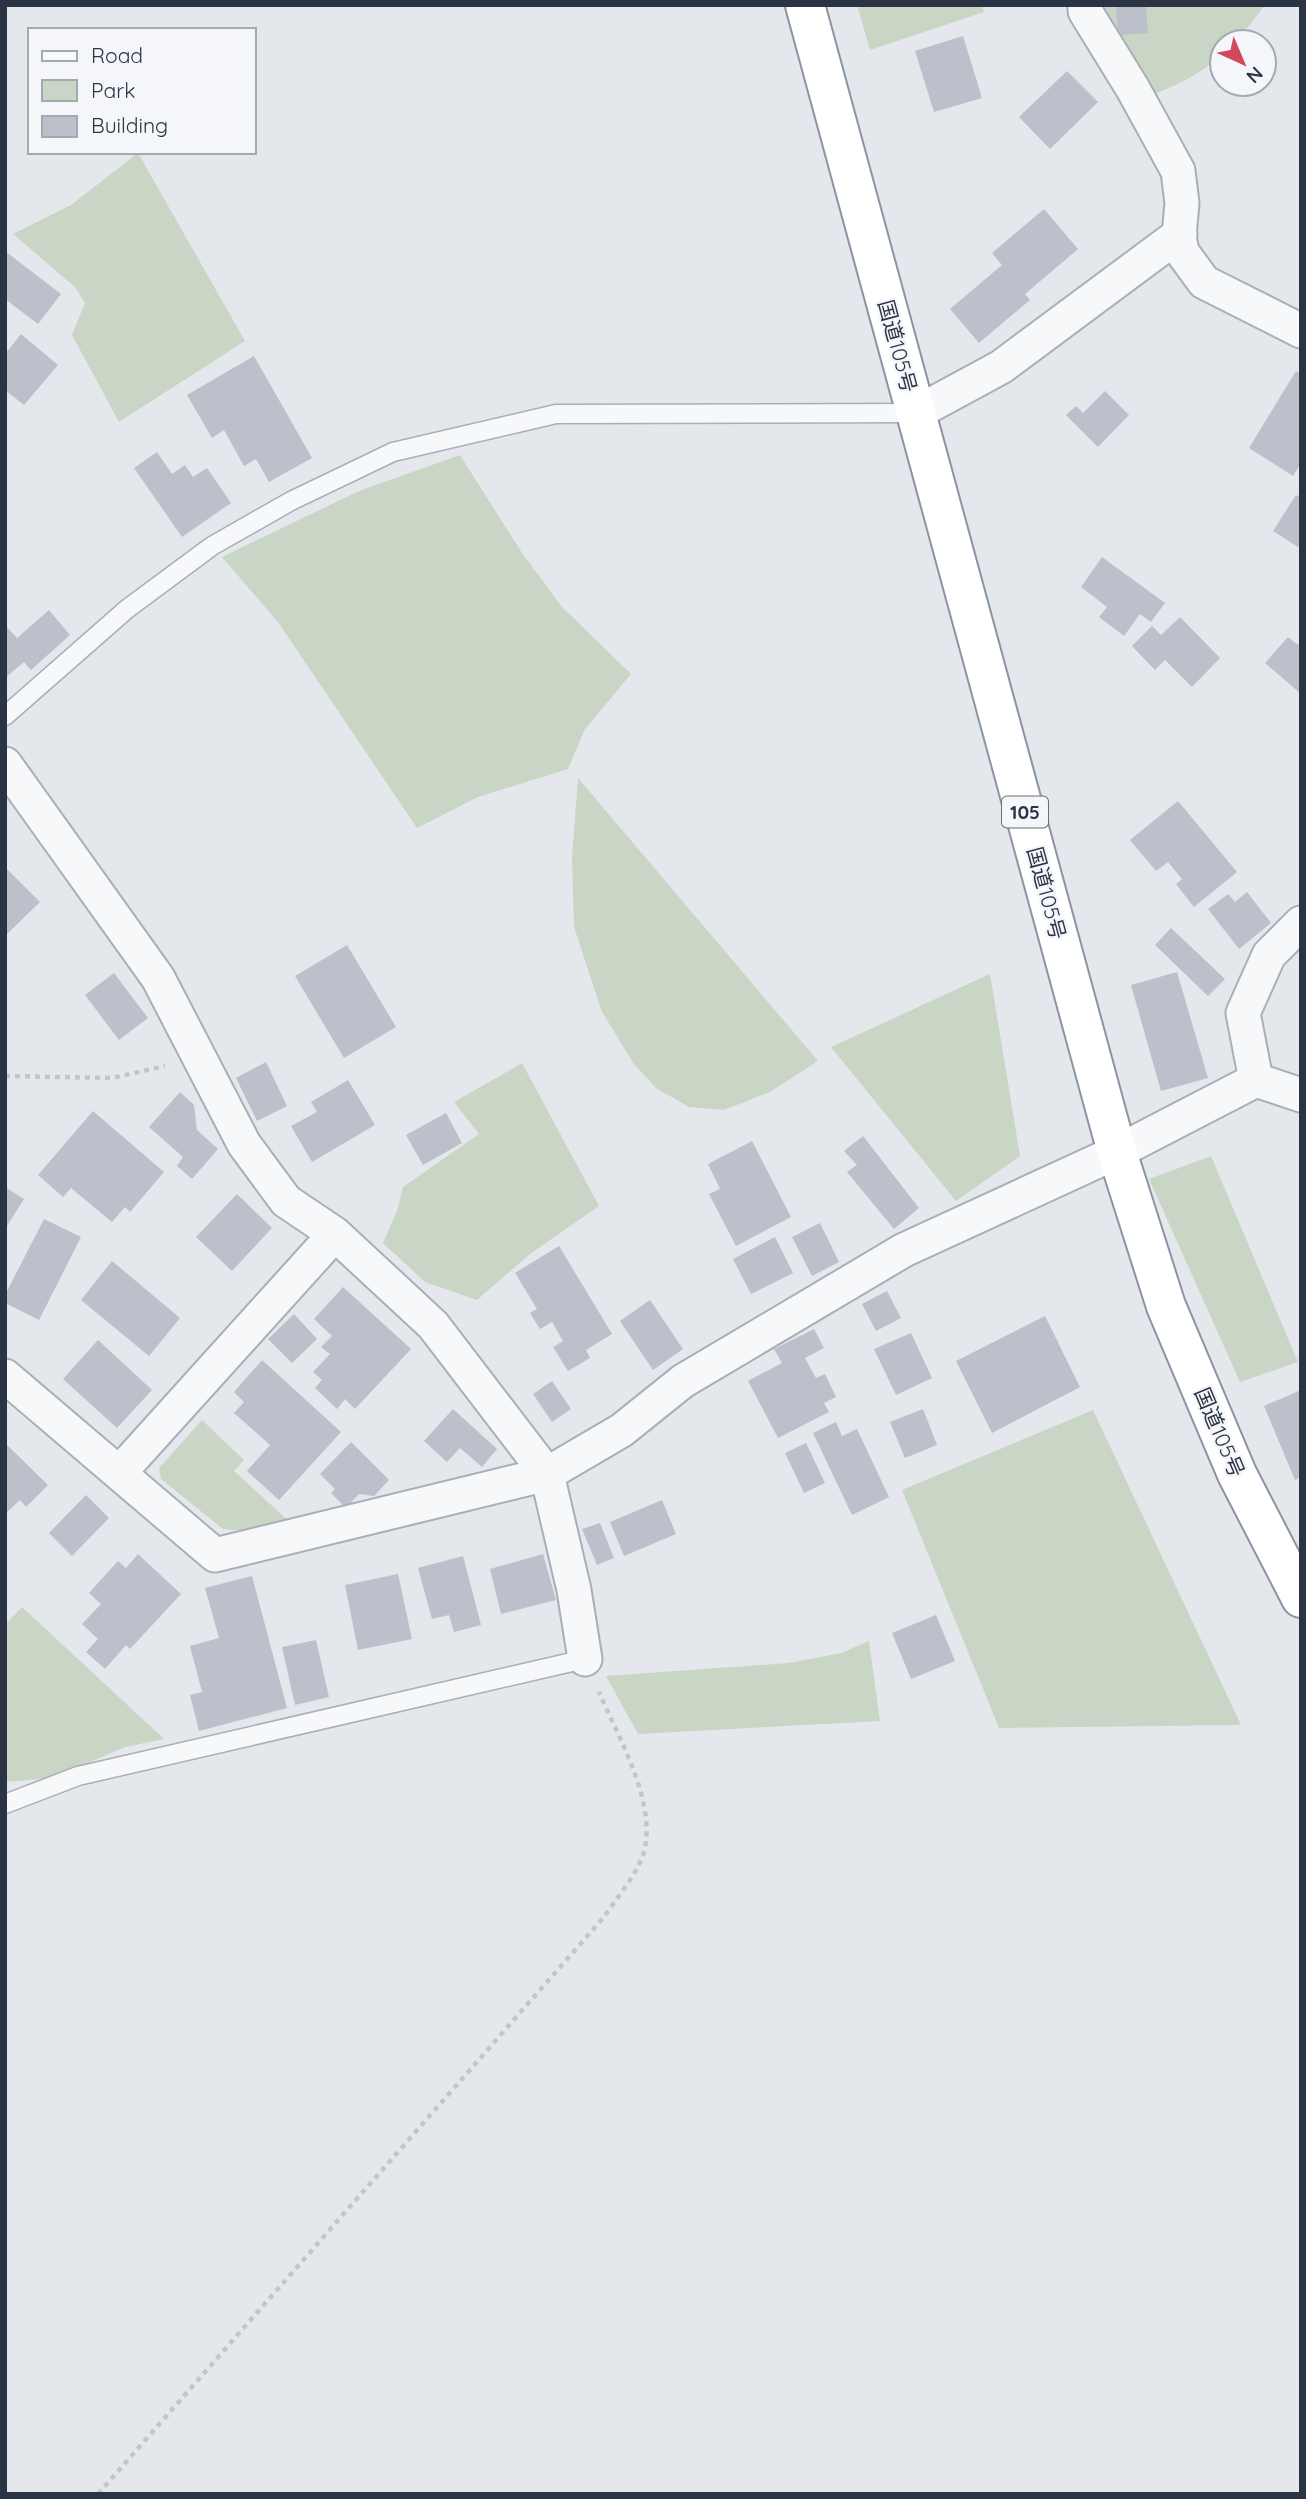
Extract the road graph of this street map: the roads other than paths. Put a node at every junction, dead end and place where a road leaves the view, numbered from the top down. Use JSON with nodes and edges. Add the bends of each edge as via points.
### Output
{"nodes":[{"id":1,"x":805,"y":5,"type":"edge"},
{"id":2,"x":1084,"y":5,"type":"edge"},
{"id":3,"x":1180,"y":234,"type":"junction"},
{"id":4,"x":1301,"y":331,"type":"edge"},
{"id":5,"x":916,"y":414,"type":"junction"},
{"id":6,"x":5,"y":716,"type":"edge"},
{"id":7,"x":5,"y":764,"type":"edge"},
{"id":8,"x":1301,"y":923,"type":"edge"},
{"id":9,"x":1256,"y":1080,"type":"junction"},
{"id":10,"x":1301,"y":1095,"type":"edge"},
{"id":11,"x":1117,"y":1152,"type":"junction"},
{"id":12,"x":335,"y":1234,"type":"junction"},
{"id":13,"x":5,"y":1376,"type":"edge"},
{"id":14,"x":120,"y":1472,"type":"junction"},
{"id":15,"x":547,"y":1474,"type":"junction"},
{"id":16,"x":1301,"y":1598,"type":"edge"},
{"id":17,"x":585,"y":1659,"type":"joint"},
{"id":18,"x":5,"y":1804,"type":"edge"}],
"edges":[{"from":1,"to":5,"type":"highway","name":"国道105号","number":"105"},
{"from":2,"to":3,"type":"street","via":[[1178,171]]},
{"from":3,"to":4,"type":"street","via":[[1182,252],[1204,282]]},
{"from":3,"to":5,"type":"street","via":[[1001,367]]},
{"from":5,"to":6,"type":"lane","via":[[556,414],[393,453],[291,500],[212,546],[127,609]]},
{"from":5,"to":11,"type":"highway","name":"国道105号","number":"105"},
{"from":7,"to":12,"type":"street","via":[[158,978],[244,1144],[286,1201]]},
{"from":8,"to":9,"type":"street","via":[[1269,955],[1242,1013]]},
{"from":9,"to":10,"type":"street"},
{"from":9,"to":11,"type":"street"},
{"from":11,"to":15,"type":"street","via":[[904,1250],[683,1381],[622,1430]]},
{"from":11,"to":16,"type":"highway","name":"国道105号","number":"105","via":[[1166,1306],[1237,1474]]},
{"from":12,"to":14,"type":"street"},
{"from":12,"to":15,"type":"street","via":[[433,1325]]},
{"from":13,"to":14,"type":"street"},
{"from":14,"to":15,"type":"street","via":[[215,1555]]},
{"from":15,"to":17,"type":"street"},
{"from":17,"to":18,"type":"lane","via":[[78,1776]]}]}
